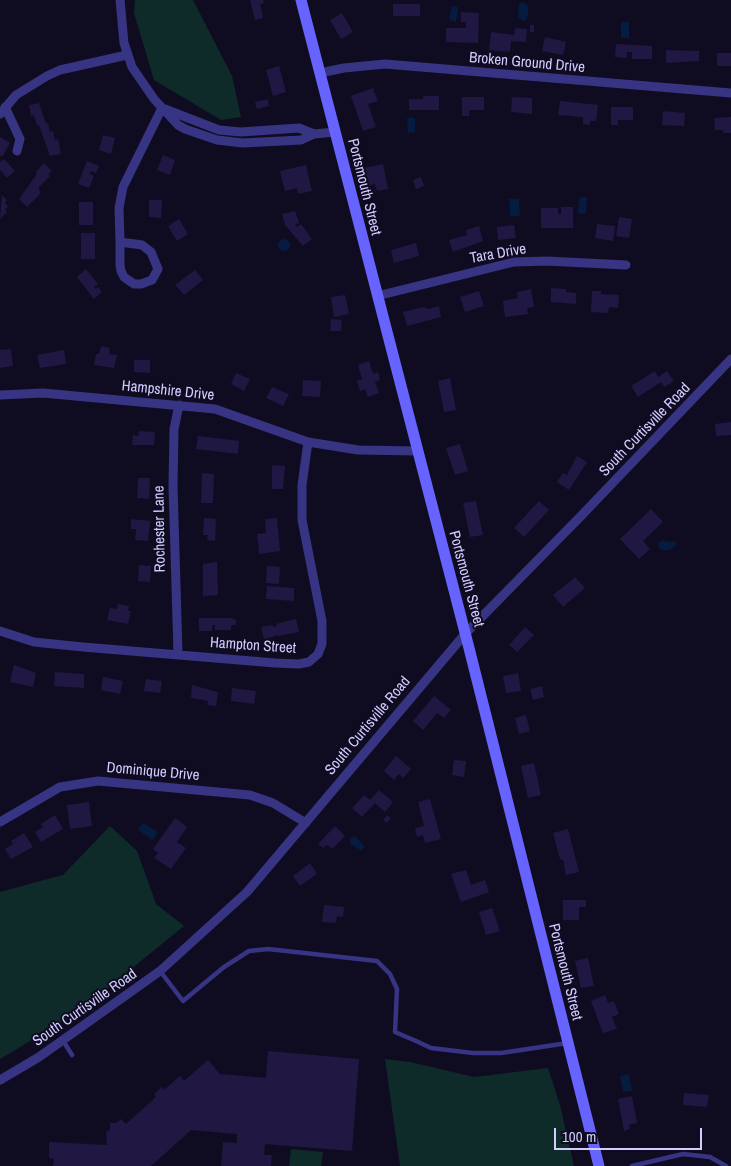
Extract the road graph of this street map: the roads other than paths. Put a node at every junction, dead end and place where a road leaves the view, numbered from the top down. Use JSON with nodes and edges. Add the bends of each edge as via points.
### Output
{"nodes":[{"id":1,"x":120,"y":0,"type":"edge"},
{"id":2,"x":302,"y":0,"type":"edge"},
{"id":3,"x":127,"y":55,"type":"junction"},
{"id":4,"x":320,"y":73,"type":"junction"},
{"id":5,"x":731,"y":92,"type":"edge"},
{"id":6,"x":162,"y":108,"type":"junction"},
{"id":7,"x":3,"y":111,"type":"edge"},
{"id":8,"x":334,"y":132,"type":"junction"},
{"id":9,"x":17,"y":151,"type":"dead end"},
{"id":10,"x":120,"y":242,"type":"junction"},
{"id":11,"x":626,"y":265,"type":"dead end"},
{"id":12,"x":377,"y":296,"type":"junction"},
{"id":13,"x":731,"y":359,"type":"edge"},
{"id":14,"x":0,"y":395,"type":"edge"},
{"id":15,"x":179,"y":405,"type":"junction"},
{"id":16,"x":308,"y":442,"type":"junction"},
{"id":17,"x":417,"y":451,"type":"junction"},
{"id":18,"x":0,"y":630,"type":"edge"},
{"id":19,"x":465,"y":634,"type":"junction"},
{"id":20,"x":178,"y":653,"type":"junction"},
{"id":21,"x":0,"y":822,"type":"edge"},
{"id":22,"x":306,"y":823,"type":"junction"},
{"id":23,"x":160,"y":971,"type":"junction"},
{"id":24,"x":62,"y":1039,"type":"junction"},
{"id":25,"x":568,"y":1043,"type":"junction"},
{"id":26,"x":72,"y":1055,"type":"dead end"},
{"id":27,"x":0,"y":1080,"type":"edge"},
{"id":28,"x":599,"y":1166,"type":"edge"},
{"id":29,"x":632,"y":1166,"type":"edge"},
{"id":30,"x":726,"y":1166,"type":"edge"}],
"edges":[{"from":1,"to":3,"type":"street"},
{"from":2,"to":4,"type":"street","name":"Portsmouth Street"},
{"from":3,"to":6,"type":"street","via":[[143,85]]},
{"from":3,"to":7,"type":"street","via":[[60,70],[16,95]]},
{"from":4,"to":5,"type":"street","name":"Broken Ground Drive","via":[[385,64]]},
{"from":4,"to":8,"type":"street","name":"Portsmouth Street"},
{"from":6,"to":8,"type":"street","via":[[219,130],[241,132],[299,128],[314,134]]},
{"from":6,"to":10,"type":"street","via":[[122,187]]},
{"from":7,"to":9,"type":"street","via":[[20,139]]},
{"from":8,"to":12,"type":"street","name":"Portsmouth Street"},
{"from":10,"to":10,"type":"street","via":[[120,265],[124,277],[134,284],[152,280],[158,269],[151,252],[142,245]]},
{"from":11,"to":12,"type":"street","name":"Tara Drive","via":[[514,262]]},
{"from":12,"to":17,"type":"street","name":"Portsmouth Street"},
{"from":13,"to":19,"type":"street","name":"South Curtisville Road"},
{"from":14,"to":15,"type":"street","name":"Hampshire Drive","via":[[43,393]]},
{"from":15,"to":16,"type":"street","name":"Hampshire Drive","via":[[215,409]]},
{"from":15,"to":20,"type":"street","name":"Rochester Lane","via":[[174,429],[172,486]]},
{"from":16,"to":17,"type":"street","name":"Hampshire Drive","via":[[358,450]]},
{"from":16,"to":20,"type":"street","name":"Hampton Street","via":[[302,485],[302,520],[322,621],[322,644],[318,654],[309,662],[299,664]]},
{"from":17,"to":19,"type":"street","name":"Portsmouth Street"},
{"from":18,"to":20,"type":"street","name":"Hampton Street","via":[[34,642]]},
{"from":19,"to":22,"type":"street","name":"South Curtisville Road"},
{"from":19,"to":25,"type":"street","name":"Portsmouth Street"},
{"from":21,"to":22,"type":"street","name":"Dominique Drive","via":[[60,787],[98,781],[250,795],[273,803]]},
{"from":22,"to":23,"type":"street","name":"South Curtisville Road","via":[[247,892]]},
{"from":23,"to":24,"type":"street","name":"South Curtisville Road"},
{"from":23,"to":25,"type":"lane","via":[[182,1001],[249,951],[268,949],[377,962],[390,974],[396,989],[395,1032],[431,1048],[501,1053]]},
{"from":24,"to":26,"type":"lane"},
{"from":24,"to":27,"type":"street","name":"South Curtisville Road"},
{"from":25,"to":28,"type":"street","name":"Portsmouth Street"},
{"from":29,"to":30,"type":"lane","via":[[683,1154],[710,1157]]}]}
